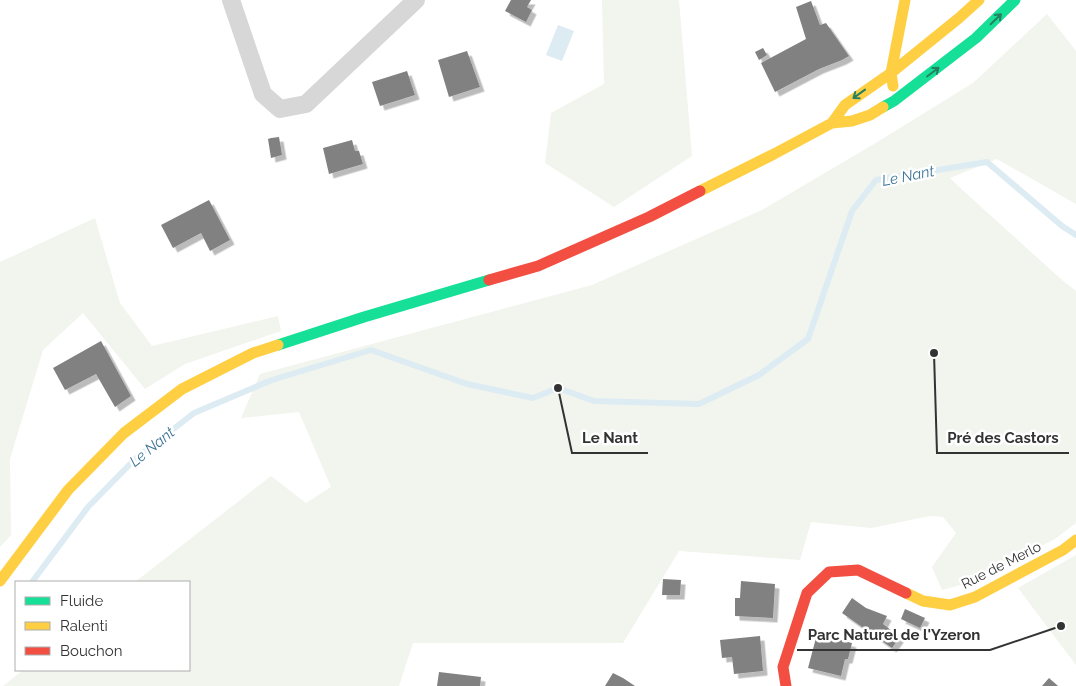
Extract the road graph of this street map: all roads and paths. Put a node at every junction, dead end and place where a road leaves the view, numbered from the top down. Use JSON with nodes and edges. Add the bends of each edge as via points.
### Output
{"nodes":[{"id":1,"x":231,"y":0,"type":"edge"},
{"id":2,"x":416,"y":0,"type":"edge"},
{"id":3,"x":905,"y":0,"type":"edge"},
{"id":4,"x":979,"y":0,"type":"edge"},
{"id":5,"x":1016,"y":0,"type":"edge"},
{"id":6,"x":892,"y":73,"type":"junction"},
{"id":7,"x":894,"y":101,"type":"junction"},
{"id":8,"x":832,"y":123,"type":"junction"},
{"id":9,"x":1076,"y":540,"type":"edge"},
{"id":10,"x":0,"y":581,"type":"edge"},
{"id":11,"x":786,"y":686,"type":"edge"}],
"edges":[{"from":1,"to":2,"type":"street","via":[[264,94],[280,109],[306,104]]},
{"from":3,"to":6,"type":"main road"},
{"from":4,"to":6,"type":"main road"},
{"from":7,"to":5,"type":"main road","one_way":true,"via":[[976,38]]},
{"from":6,"to":7,"type":"main road"},
{"from":6,"to":8,"type":"main road","one_way":true,"via":[[845,105]]},
{"from":7,"to":8,"type":"main road","via":[[870,115]]},
{"from":8,"to":10,"type":"main road","via":[[649,217],[538,266],[253,353],[182,389],[124,433],[68,490]]},
{"from":9,"to":11,"type":"main road","name":"Rue de Merlo","via":[[975,597],[950,605],[923,601],[858,570],[830,572],[807,593],[783,667]]}]}
